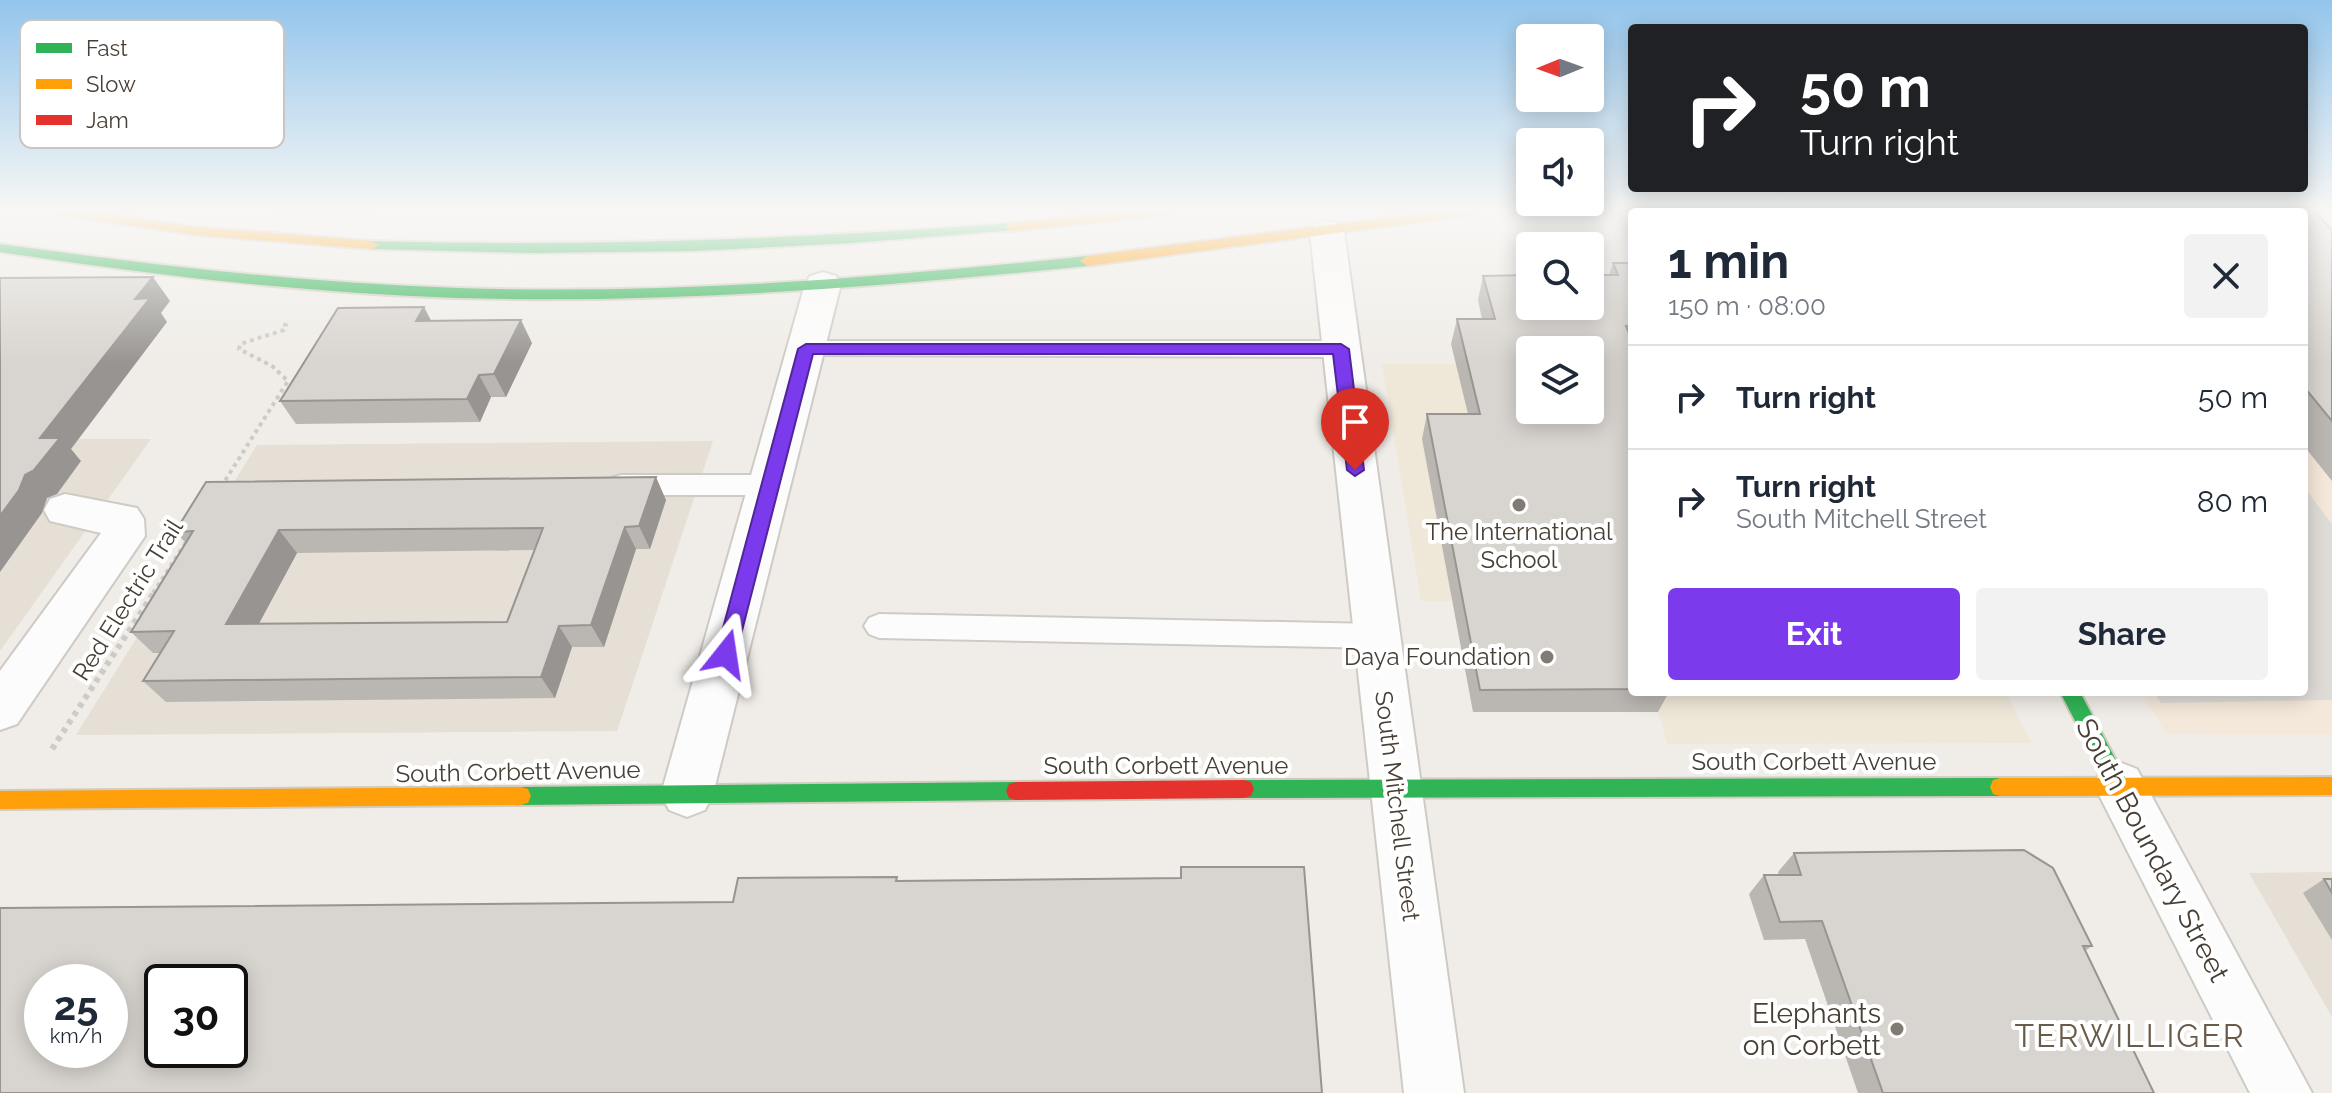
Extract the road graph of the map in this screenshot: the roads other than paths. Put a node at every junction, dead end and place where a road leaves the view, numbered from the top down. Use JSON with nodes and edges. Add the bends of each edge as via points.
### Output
{"nodes":[{"id":1,"x":99,"y":262,"type":"edge"},
{"id":2,"x":1054,"y":262,"type":"edge"},
{"id":3,"x":1331,"y":262,"type":"edge"},
{"id":4,"x":835,"y":273,"type":"junction"},
{"id":5,"x":806,"y":349,"type":"junction"},
{"id":6,"x":1341,"y":349,"type":"junction"},
{"id":7,"x":596,"y":485,"type":"edge"},
{"id":8,"x":770,"y":485,"type":"junction"},
{"id":9,"x":65,"y":510,"type":"dead end"},
{"id":10,"x":879,"y":626,"type":"dead end"},
{"id":11,"x":1376,"y":636,"type":"junction"},
{"id":12,"x":2072,"y":696,"type":"edge"},
{"id":13,"x":0,"y":709,"type":"edge"},
{"id":14,"x":2119,"y":785,"type":"junction"},
{"id":15,"x":2332,"y":786,"type":"edge"},
{"id":16,"x":1394,"y":788,"type":"junction"},
{"id":17,"x":687,"y":794,"type":"junction"},
{"id":18,"x":0,"y":800,"type":"edge"},
{"id":19,"x":1434,"y":1093,"type":"edge"},
{"id":20,"x":2282,"y":1093,"type":"edge"}],
"edges":[{"from":1,"to":4,"type":"main road","via":[[281,282],[598,294]]},
{"from":2,"to":4,"type":"main road"},
{"from":3,"to":6,"type":"street","name":"South Mitchell Street"},
{"from":4,"to":5,"type":"street"},
{"from":5,"to":6,"type":"lane"},
{"from":5,"to":8,"type":"street"},
{"from":6,"to":11,"type":"street","name":"South Mitchell Street"},
{"from":7,"to":8,"type":"lane"},
{"from":8,"to":17,"type":"street"},
{"from":9,"to":13,"type":"street","via":[[122,519],[123,536]]},
{"from":10,"to":11,"type":"lane"},
{"from":11,"to":16,"type":"street","name":"South Mitchell Street"},
{"from":12,"to":14,"type":"main road","name":"South Boundary Street"},
{"from":14,"to":15,"type":"main road","name":"South Corbett Avenue"},
{"from":14,"to":16,"type":"main road","name":"South Corbett Avenue"},
{"from":14,"to":20,"type":"street","name":"South Boundary Street"},
{"from":16,"to":17,"type":"main road","name":"South Corbett Avenue"},
{"from":16,"to":19,"type":"street","name":"South Mitchell Street"},
{"from":17,"to":18,"type":"main road","name":"South Corbett Avenue"}]}
